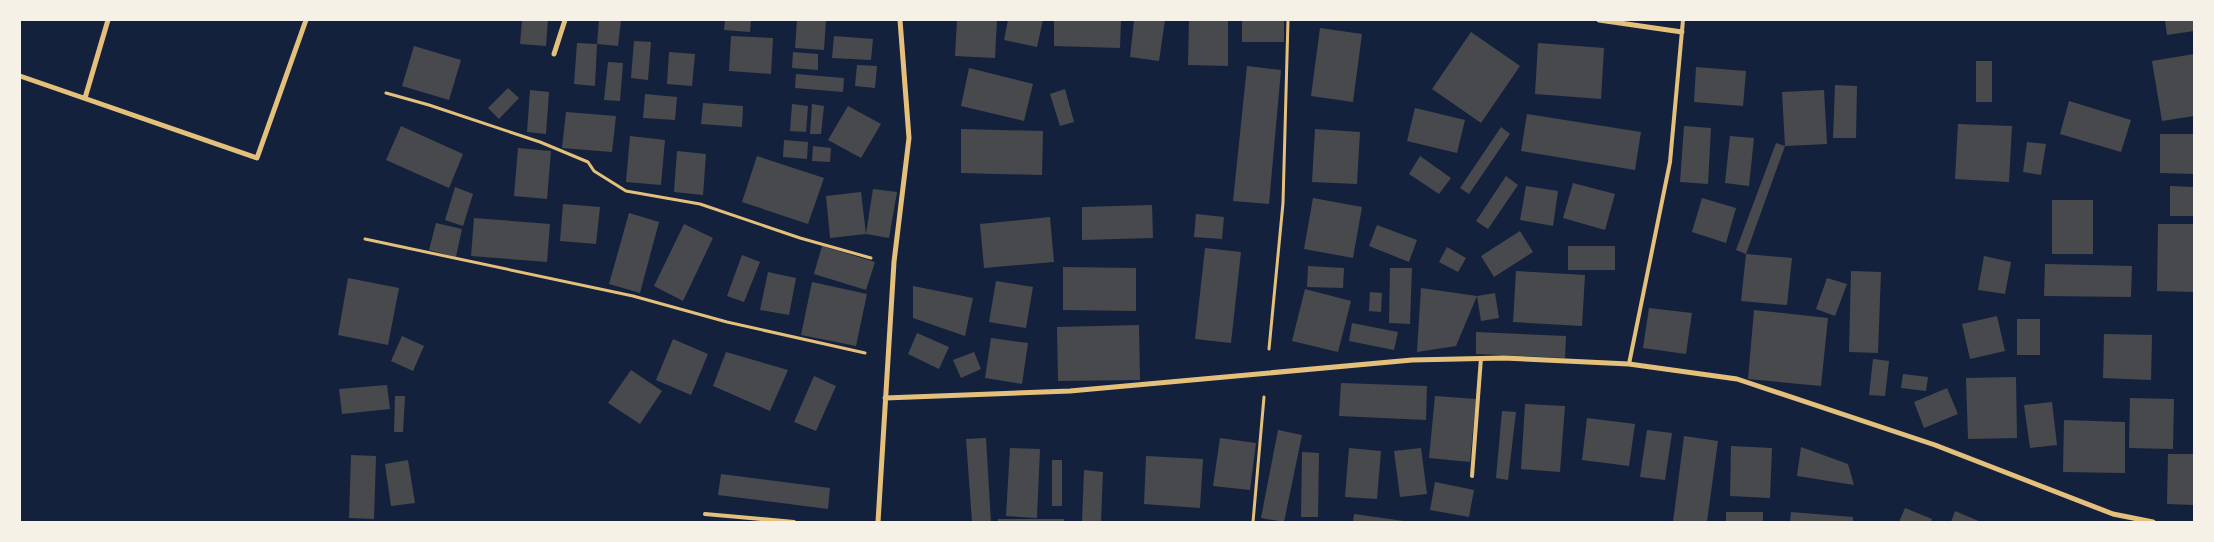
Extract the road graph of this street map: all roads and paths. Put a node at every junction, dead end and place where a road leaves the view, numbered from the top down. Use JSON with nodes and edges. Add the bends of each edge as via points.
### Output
{"nodes":[{"id":1,"x":108,"y":20,"type":"edge"},
{"id":2,"x":306,"y":20,"type":"edge"},
{"id":3,"x":565,"y":20,"type":"edge"},
{"id":4,"x":900,"y":20,"type":"edge"},
{"id":5,"x":1288,"y":20,"type":"edge"},
{"id":6,"x":1598,"y":20,"type":"edge"},
{"id":7,"x":1683,"y":20,"type":"edge"},
{"id":8,"x":1682,"y":32,"type":"junction"},
{"id":9,"x":554,"y":54,"type":"dead end"},
{"id":10,"x":20,"y":76,"type":"edge"},
{"id":11,"x":386,"y":93,"type":"dead end"},
{"id":12,"x":85,"y":98,"type":"junction"},
{"id":13,"x":365,"y":239,"type":"dead end"},
{"id":14,"x":894,"y":262,"type":"junction"},
{"id":15,"x":887,"y":358,"type":"junction"},
{"id":16,"x":1481,"y":358,"type":"junction"},
{"id":17,"x":1629,"y":364,"type":"junction"},
{"id":18,"x":1266,"y":372,"type":"junction"},
{"id":19,"x":885,"y":398,"type":"junction"},
{"id":20,"x":1472,"y":476,"type":"dead end"},
{"id":21,"x":705,"y":514,"type":"dead end"},
{"id":22,"x":794,"y":522,"type":"edge"},
{"id":23,"x":878,"y":522,"type":"edge"},
{"id":24,"x":1253,"y":522,"type":"edge"},
{"id":25,"x":2153,"y":522,"type":"edge"}],
"edges":[{"from":1,"to":12,"type":"street"},
{"from":2,"to":12,"type":"street","via":[[258,158]]},
{"from":3,"to":9,"type":"street"},
{"from":4,"to":14,"type":"street","via":[[909,138]]},
{"from":5,"to":18,"type":"path","via":[[1283,203]]},
{"from":6,"to":8,"type":"street"},
{"from":7,"to":8,"type":"lane"},
{"from":8,"to":17,"type":"lane","via":[[1670,162]]},
{"from":10,"to":12,"type":"street"},
{"from":11,"to":14,"type":"path","via":[[540,142],[588,162],[594,171],[626,191],[700,204],[800,238]]},
{"from":13,"to":15,"type":"path","via":[[633,296],[727,322]]},
{"from":14,"to":15,"type":"street"},
{"from":15,"to":19,"type":"street"},
{"from":16,"to":17,"type":"street"},
{"from":16,"to":18,"type":"street"},
{"from":16,"to":20,"type":"lane"},
{"from":17,"to":25,"type":"street","via":[[1737,379],[1935,445],[2113,514]]},
{"from":18,"to":19,"type":"street","via":[[1070,391]]},
{"from":18,"to":24,"type":"path"},
{"from":19,"to":23,"type":"street"},
{"from":21,"to":22,"type":"lane"}]}
